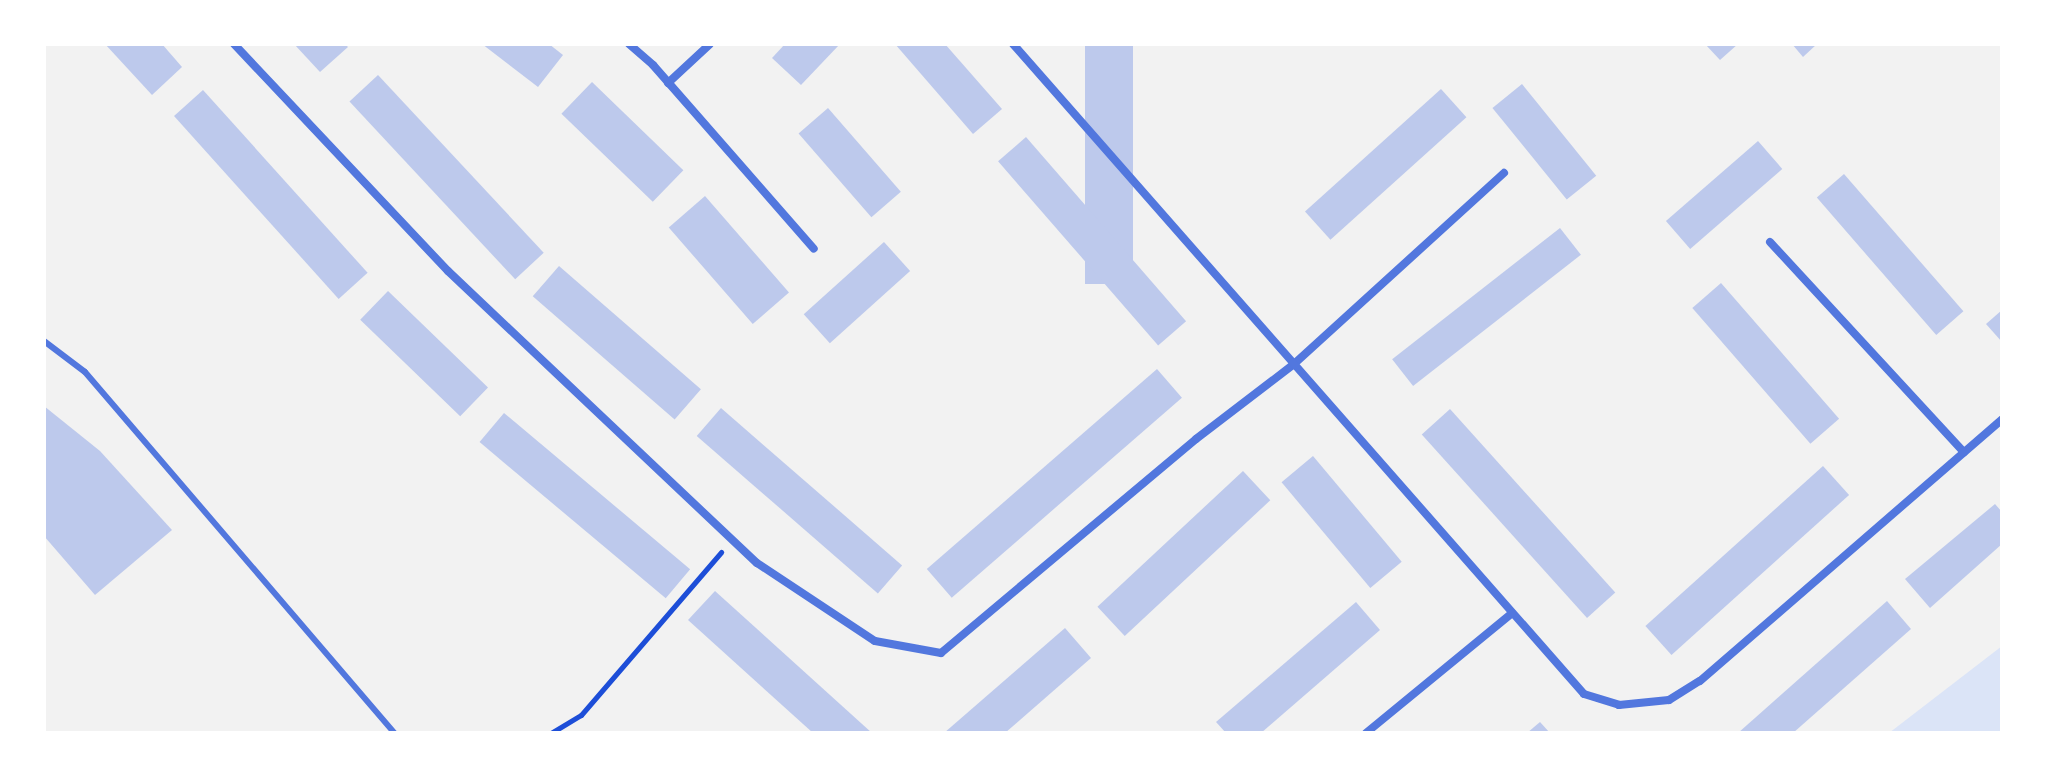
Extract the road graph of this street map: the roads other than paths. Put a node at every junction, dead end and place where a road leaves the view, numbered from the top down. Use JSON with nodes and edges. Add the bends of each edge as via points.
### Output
{"nodes":[{"id":1,"x":234,"y":44,"type":"edge"},
{"id":2,"x":629,"y":44,"type":"edge"},
{"id":3,"x":710,"y":44,"type":"edge"},
{"id":4,"x":1013,"y":44,"type":"edge"},
{"id":5,"x":668,"y":83,"type":"junction"},
{"id":6,"x":1504,"y":173,"type":"dead end"},
{"id":7,"x":1770,"y":242,"type":"dead end"},
{"id":8,"x":814,"y":249,"type":"dead end"},
{"id":9,"x":44,"y":341,"type":"edge"},
{"id":10,"x":1294,"y":364,"type":"junction"},
{"id":11,"x":2002,"y":419,"type":"edge"},
{"id":12,"x":1964,"y":452,"type":"junction"},
{"id":13,"x":1512,"y":613,"type":"junction"},
{"id":14,"x":394,"y":733,"type":"edge"},
{"id":15,"x":1366,"y":733,"type":"edge"}],
"edges":[{"from":1,"to":10,"type":"street","via":[[448,271],[757,563],[875,641],[941,653],[1196,439]]},
{"from":2,"to":5,"type":"street"},
{"from":3,"to":5,"type":"street"},
{"from":4,"to":10,"type":"street"},
{"from":5,"to":8,"type":"street"},
{"from":6,"to":10,"type":"street"},
{"from":7,"to":12,"type":"street"},
{"from":9,"to":14,"type":"lane","via":[[85,372]]},
{"from":10,"to":13,"type":"street"},
{"from":11,"to":12,"type":"street"},
{"from":12,"to":13,"type":"street","via":[[1700,681],[1669,700],[1619,705],[1584,694]]},
{"from":13,"to":15,"type":"street"}]}
